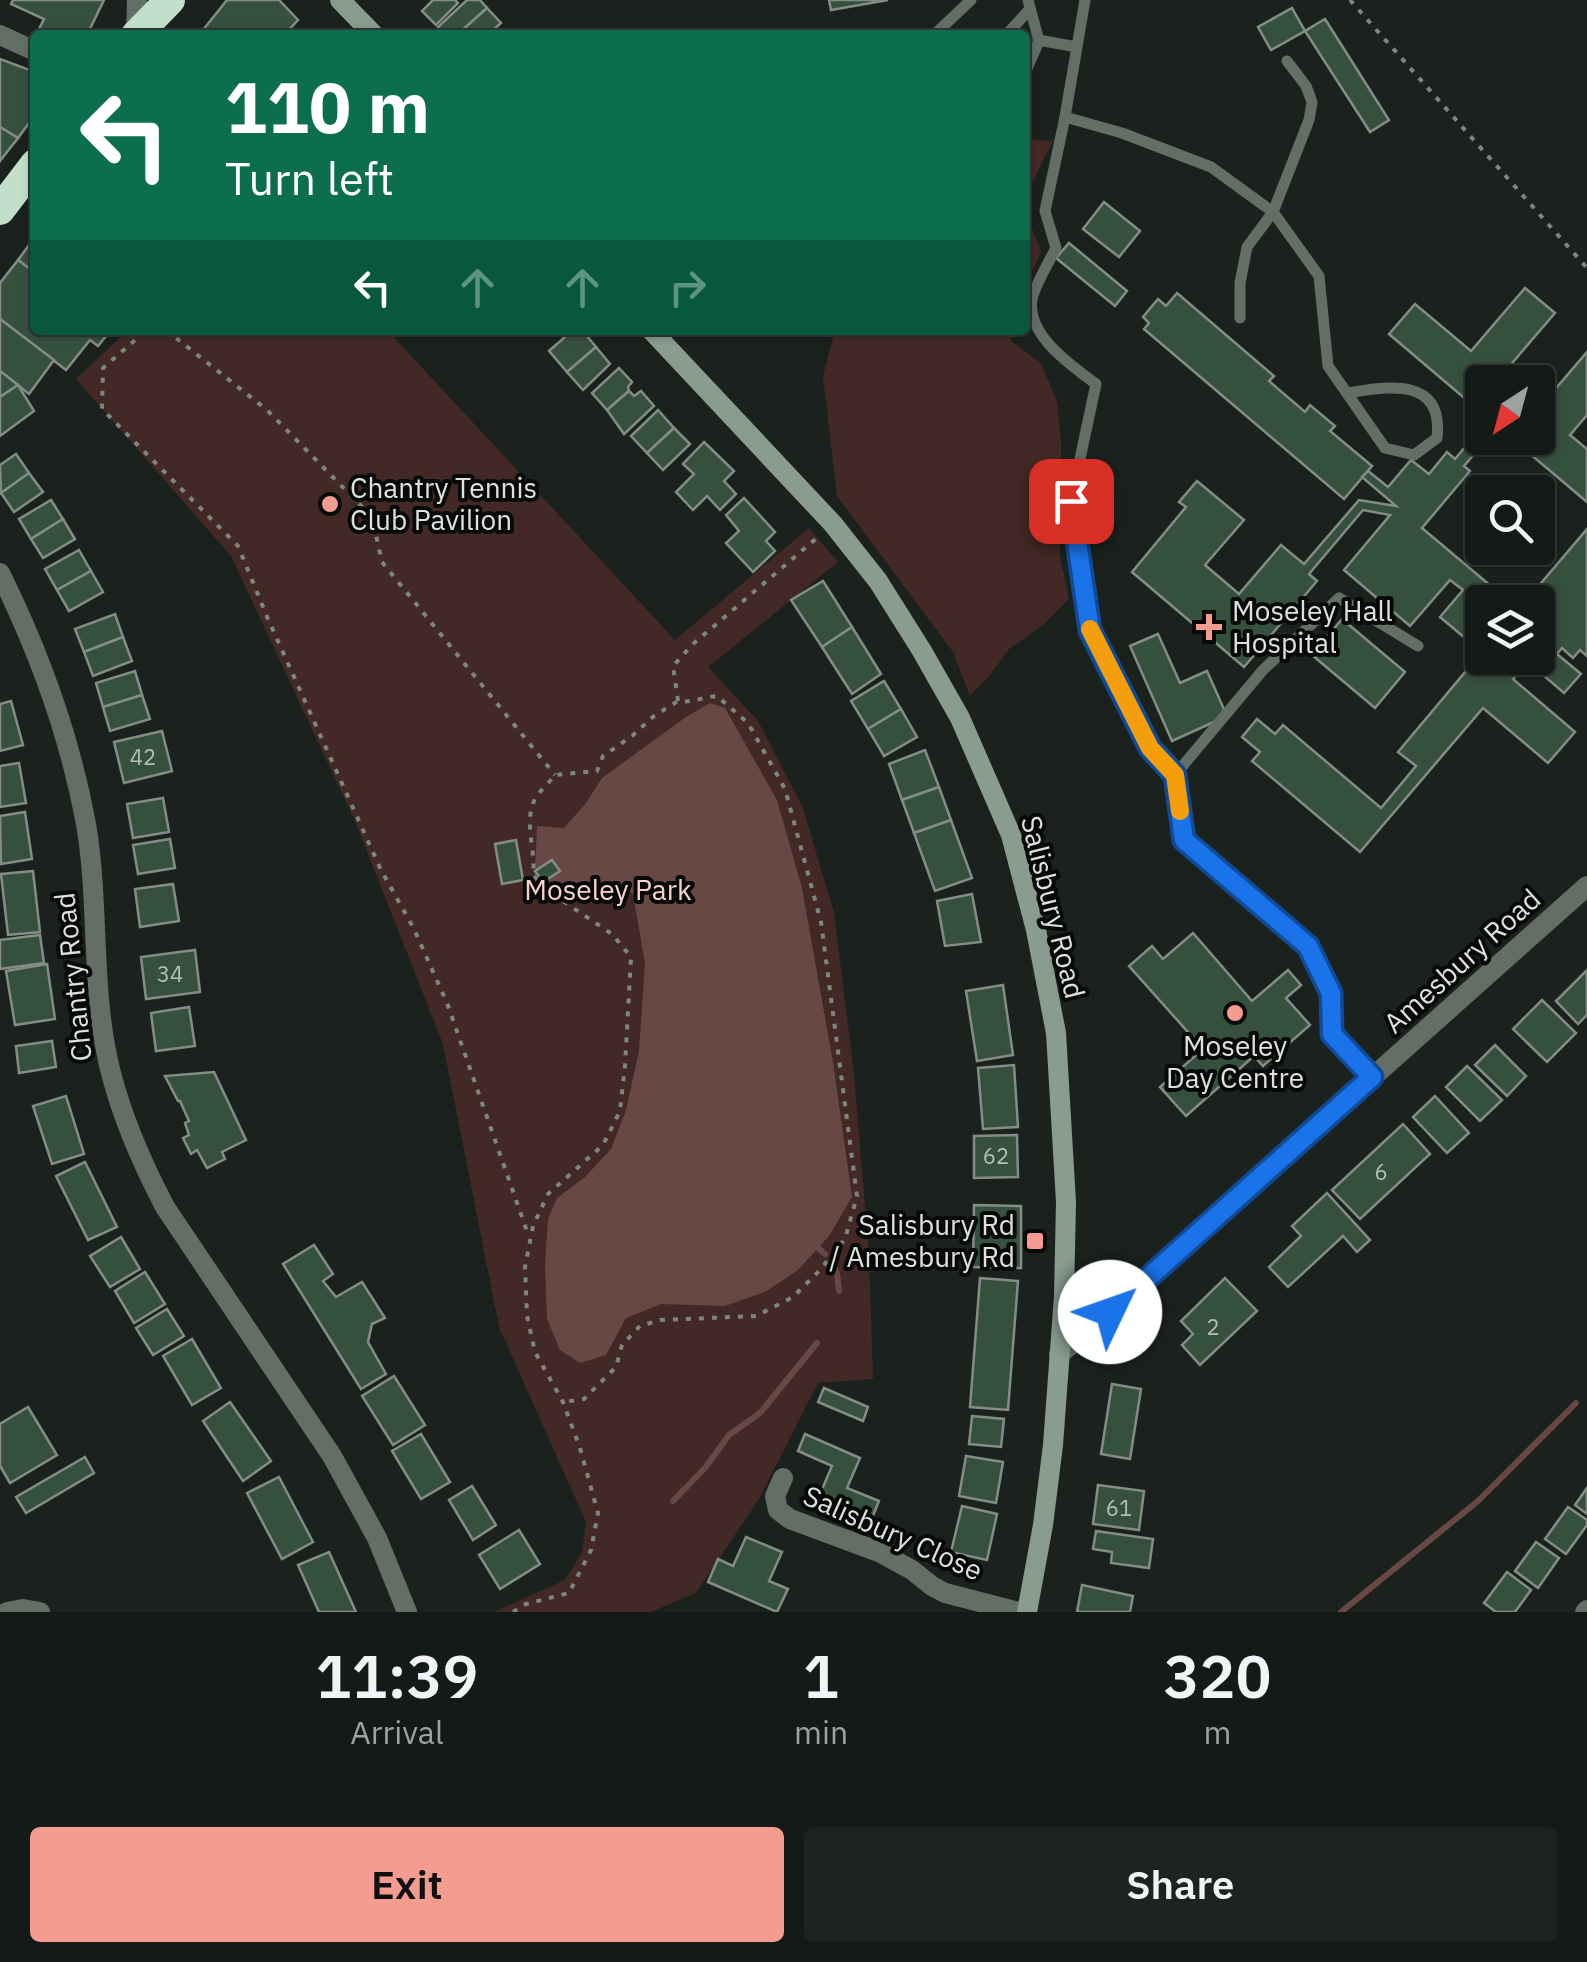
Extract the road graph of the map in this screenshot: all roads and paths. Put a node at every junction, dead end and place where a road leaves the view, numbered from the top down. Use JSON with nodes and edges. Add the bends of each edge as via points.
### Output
{"nodes":[{"id":1,"x":137,"y":0,"type":"edge"},
{"id":2,"x":156,"y":0,"type":"edge"},
{"id":3,"x":170,"y":0,"type":"edge"},
{"id":4,"x":340,"y":0,"type":"edge"},
{"id":5,"x":971,"y":0,"type":"edge"},
{"id":6,"x":1085,"y":0,"type":"edge"},
{"id":7,"x":1350,"y":0,"type":"edge"},
{"id":8,"x":1029,"y":5,"type":"edge"},
{"id":9,"x":136,"y":30,"type":"edge"},
{"id":10,"x":139,"y":30,"type":"edge"},
{"id":11,"x":141,"y":30,"type":"edge"},
{"id":12,"x":369,"y":30,"type":"edge"},
{"id":13,"x":939,"y":30,"type":"edge"},
{"id":14,"x":1010,"y":30,"type":"edge"},
{"id":15,"x":0,"y":35,"type":"edge"},
{"id":16,"x":1038,"y":40,"type":"junction"},
{"id":17,"x":1077,"y":47,"type":"junction"},
{"id":18,"x":30,"y":49,"type":"edge"},
{"id":19,"x":1030,"y":61,"type":"edge"},
{"id":20,"x":1287,"y":61,"type":"dead end"},
{"id":21,"x":1065,"y":117,"type":"junction"},
{"id":22,"x":30,"y":171,"type":"edge"},
{"id":23,"x":0,"y":210,"type":"edge"},
{"id":24,"x":1273,"y":212,"type":"junction"},
{"id":25,"x":1587,"y":268,"type":"edge"},
{"id":26,"x":1240,"y":318,"type":"dead end"},
{"id":27,"x":138,"y":335,"type":"edge"},
{"id":28,"x":172,"y":335,"type":"edge"},
{"id":29,"x":656,"y":335,"type":"edge"},
{"id":30,"x":1348,"y":393,"type":"junction"},
{"id":31,"x":833,"y":524,"type":"junction"},
{"id":32,"x":0,"y":573,"type":"edge"},
{"id":33,"x":1418,"y":646,"type":"dead end"},
{"id":34,"x":678,"y":700,"type":"junction"},
{"id":35,"x":555,"y":775,"type":"junction"},
{"id":36,"x":1175,"y":775,"type":"junction"},
{"id":37,"x":1587,"y":886,"type":"edge"},
{"id":38,"x":1372,"y":1077,"type":"junction"},
{"id":39,"x":530,"y":1242,"type":"junction"},
{"id":40,"x":1058,"y":1354,"type":"junction"},
{"id":41,"x":563,"y":1402,"type":"junction"},
{"id":42,"x":783,"y":1478,"type":"dead end"},
{"id":43,"x":8,"y":1612,"type":"edge"},
{"id":44,"x":40,"y":1612,"type":"edge"},
{"id":45,"x":407,"y":1612,"type":"edge"},
{"id":46,"x":512,"y":1612,"type":"edge"},
{"id":47,"x":1019,"y":1612,"type":"edge"},
{"id":48,"x":1027,"y":1612,"type":"edge"}],
"edges":[{"from":1,"to":9,"type":"street"},
{"from":2,"to":10,"type":"highway"},
{"from":3,"to":11,"type":"highway"},
{"from":4,"to":12,"type":"main road"},
{"from":5,"to":13,"type":"lane"},
{"from":6,"to":17,"type":"lane"},
{"from":7,"to":25,"type":"path"},
{"from":8,"to":14,"type":"lane"},
{"from":8,"to":16,"type":"lane"},
{"from":15,"to":18,"type":"street"},
{"from":16,"to":17,"type":"lane"},
{"from":16,"to":19,"type":"lane"},
{"from":17,"to":21,"type":"lane"},
{"from":20,"to":24,"type":"lane","via":[[1312,102]]},
{"from":21,"to":24,"type":"lane","via":[[1211,167]]},
{"from":21,"to":36,"type":"lane","via":[[1045,211],[1056,248],[1032,299],[1036,328],[1096,384],[1071,501],[1090,630],[1150,748]]},
{"from":22,"to":23,"type":"highway"},
{"from":24,"to":26,"type":"lane","via":[[1248,247]]},
{"from":24,"to":30,"type":"lane","via":[[1319,276],[1328,366]]},
{"from":27,"to":39,"type":"path","via":[[103,368],[102,409],[238,546],[447,1003]]},
{"from":28,"to":35,"type":"path","via":[[267,410],[372,517],[382,562]]},
{"from":29,"to":31,"type":"main road","name":"Salisbury Road"},
{"from":30,"to":30,"type":"lane","via":[[1386,448],[1414,455],[1437,438],[1439,418],[1410,388]]},
{"from":31,"to":34,"type":"path","via":[[692,644],[673,666]]},
{"from":31,"to":40,"type":"main road","name":"Salisbury Road","via":[[878,580],[960,718],[1016,854],[1056,1033],[1066,1202]]},
{"from":32,"to":45,"type":"street","name":"Chantry Road","via":[[49,687],[72,766],[86,826],[111,1074],[146,1170],[332,1456],[377,1538]]},
{"from":33,"to":36,"type":"lane","via":[[1339,598],[1263,670]]},
{"from":34,"to":35,"type":"path","via":[[603,756],[597,771]]},
{"from":34,"to":41,"type":"path","via":[[717,696],[748,722],[785,788],[821,922],[858,1196],[845,1239],[793,1297],[756,1316],[640,1326],[622,1345],[616,1368],[584,1399]]},
{"from":35,"to":39,"type":"path","via":[[534,800],[533,875],[612,934],[631,957],[620,1110],[603,1145],[548,1194]]},
{"from":36,"to":38,"type":"lane","via":[[1184,840],[1308,946],[1331,993],[1332,1034]]},
{"from":37,"to":38,"type":"street","name":"Amesbury Road"},
{"from":38,"to":40,"type":"street","name":"Amesbury Road"},
{"from":39,"to":41,"type":"path","via":[[527,1316],[535,1352]]},
{"from":40,"to":48,"type":"main road","name":"Salisbury Road","via":[[1053,1446]]},
{"from":41,"to":46,"type":"path","via":[[598,1512],[591,1550],[569,1592]]},
{"from":42,"to":47,"type":"street","name":"Salisbury Close","via":[[775,1496],[778,1510],[790,1518],[879,1552],[946,1593]]},
{"from":43,"to":44,"type":"street"}]}
